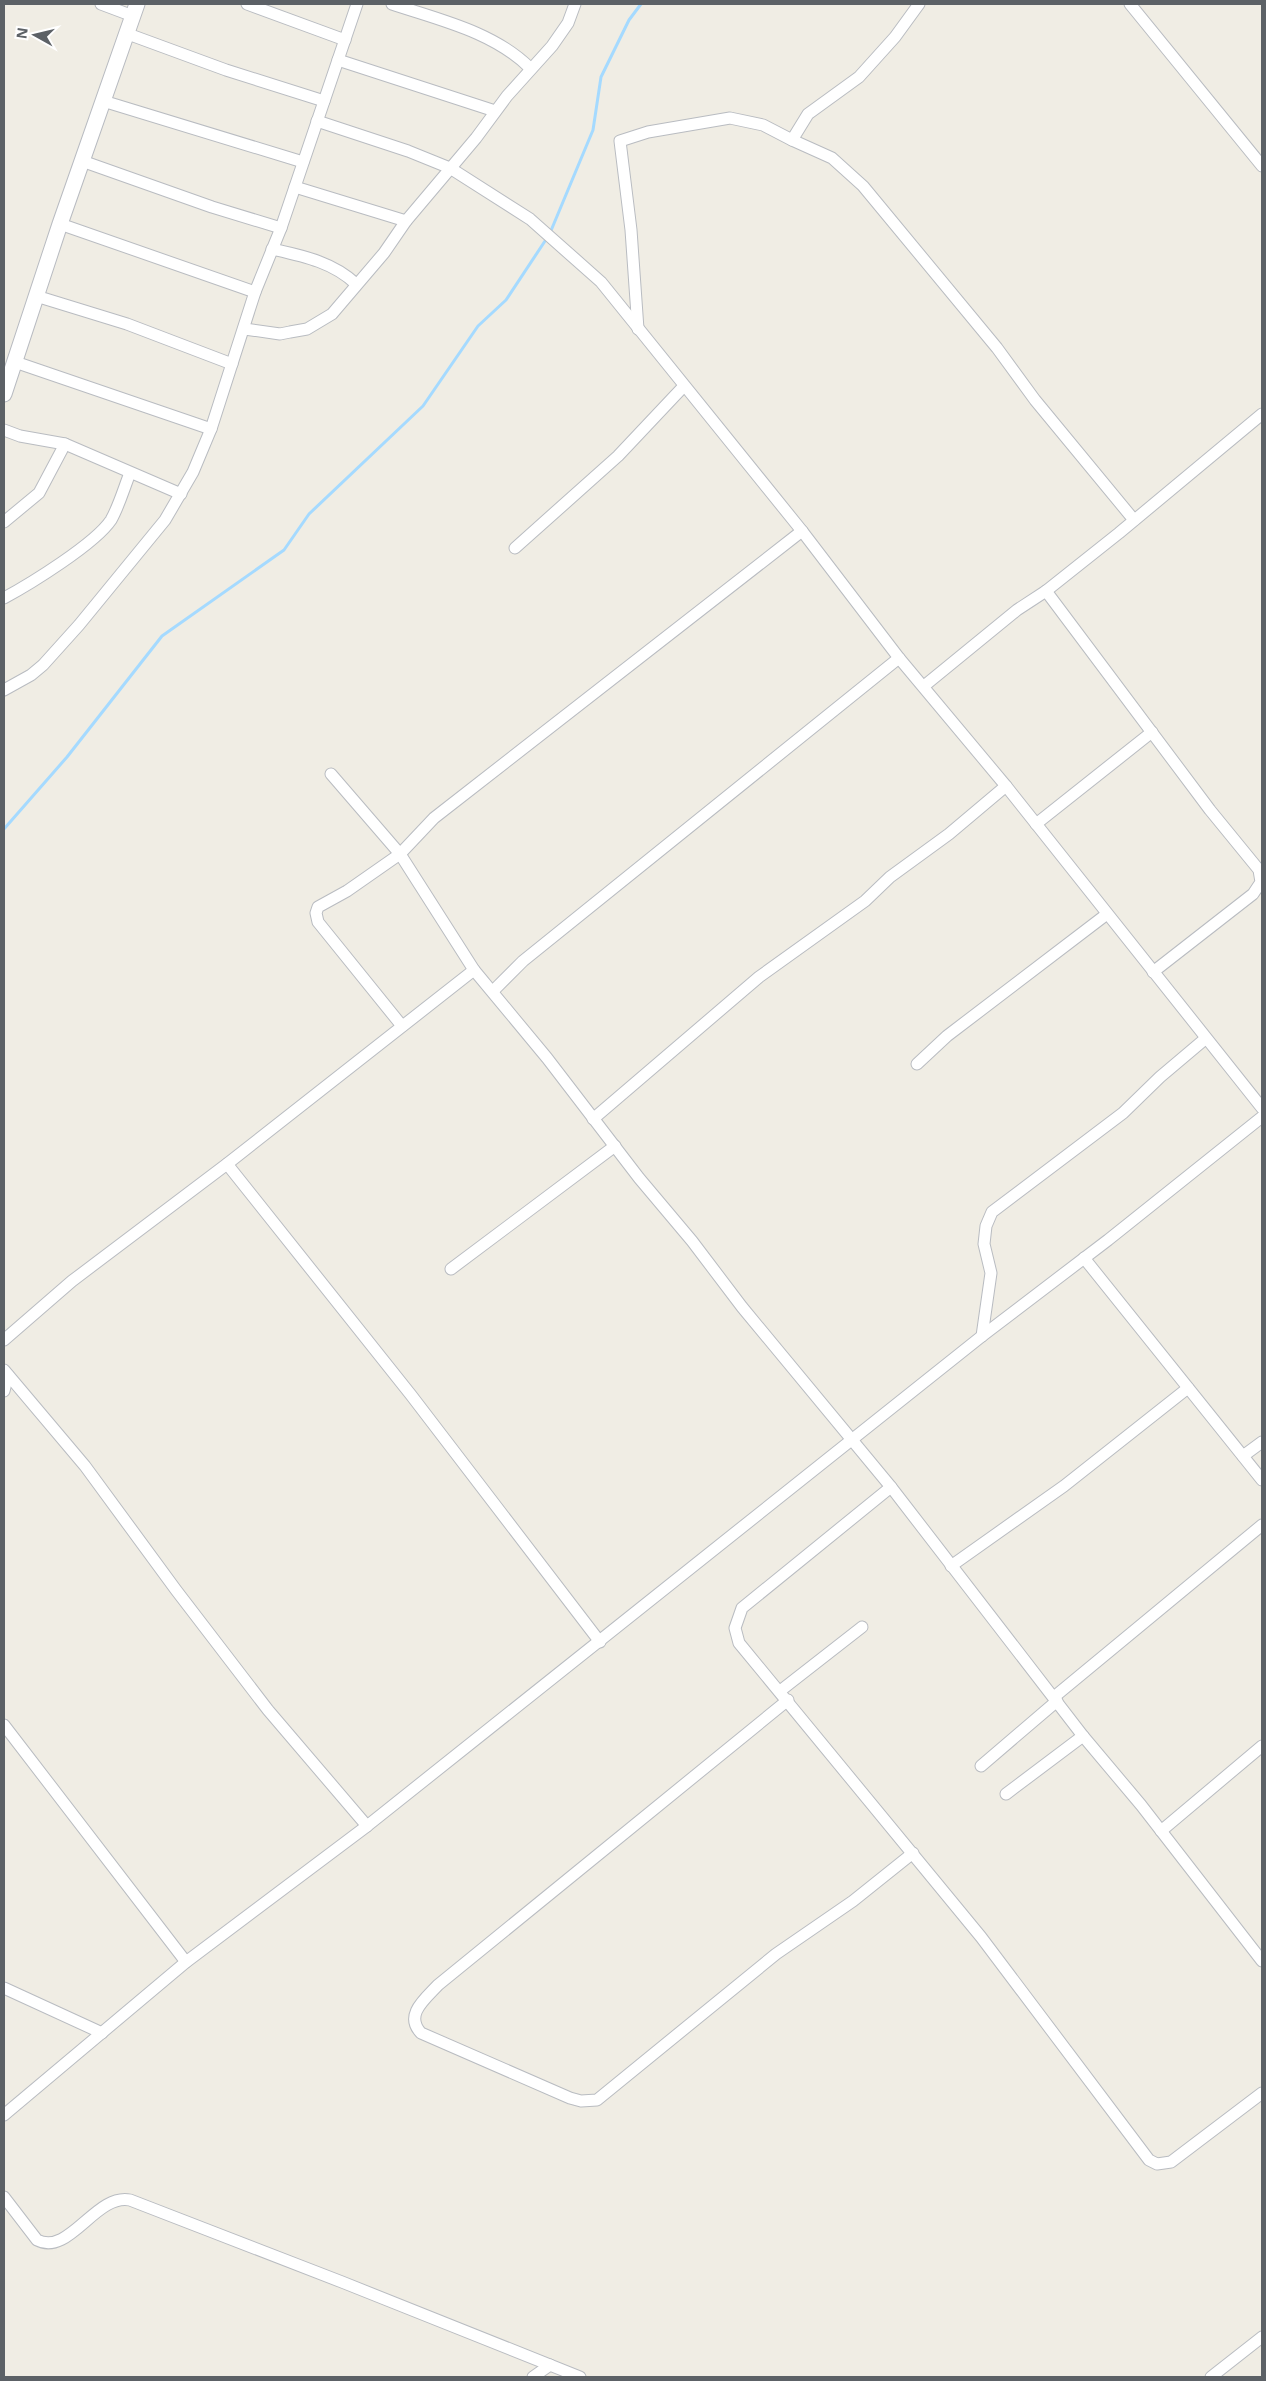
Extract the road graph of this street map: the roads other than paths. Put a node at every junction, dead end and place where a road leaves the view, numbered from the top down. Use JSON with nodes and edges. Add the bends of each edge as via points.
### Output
{"nodes":[{"id":1,"x":101,"y":4,"type":"edge"},
{"id":2,"x":248,"y":4,"type":"edge"},
{"id":3,"x":357,"y":4,"type":"edge"},
{"id":4,"x":392,"y":4,"type":"edge"},
{"id":5,"x":575,"y":4,"type":"edge"},
{"id":6,"x":919,"y":4,"type":"edge"},
{"id":7,"x":1130,"y":4,"type":"edge"},
{"id":8,"x":135,"y":10,"type":"edge"},
{"id":9,"x":128,"y":34,"type":"junction"},
{"id":10,"x":345,"y":40,"type":"junction"},
{"id":11,"x":338,"y":60,"type":"junction"},
{"id":12,"x":530,"y":68,"type":"junction"},
{"id":13,"x":324,"y":100,"type":"junction"},
{"id":14,"x":104,"y":101,"type":"junction"},
{"id":15,"x":496,"y":111,"type":"junction"},
{"id":16,"x":317,"y":121,"type":"junction"},
{"id":17,"x":792,"y":140,"type":"junction"},
{"id":18,"x":82,"y":161,"type":"junction"},
{"id":19,"x":302,"y":162,"type":"junction"},
{"id":20,"x":1262,"y":166,"type":"edge"},
{"id":21,"x":450,"y":168,"type":"junction"},
{"id":22,"x":295,"y":186,"type":"junction"},
{"id":23,"x":406,"y":220,"type":"junction"},
{"id":24,"x":60,"y":224,"type":"junction"},
{"id":25,"x":281,"y":228,"type":"junction"},
{"id":26,"x":272,"y":249,"type":"junction"},
{"id":27,"x":356,"y":284,"type":"junction"},
{"id":28,"x":255,"y":292,"type":"junction"},
{"id":29,"x":36,"y":296,"type":"junction"},
{"id":30,"x":245,"y":329,"type":"junction"},
{"id":31,"x":638,"y":329,"type":"junction"},
{"id":32,"x":15,"y":362,"type":"junction"},
{"id":33,"x":232,"y":364,"type":"junction"},
{"id":34,"x":684,"y":386,"type":"junction"},
{"id":35,"x":5,"y":389,"type":"edge"},
{"id":36,"x":1262,"y":414,"type":"edge"},
{"id":37,"x":211,"y":429,"type":"junction"},
{"id":38,"x":4,"y":430,"type":"edge"},
{"id":39,"x":65,"y":444,"type":"junction"},
{"id":40,"x":130,"y":473,"type":"junction"},
{"id":41,"x":181,"y":494,"type":"junction"},
{"id":42,"x":1134,"y":520,"type":"junction"},
{"id":43,"x":4,"y":522,"type":"edge"},
{"id":44,"x":802,"y":531,"type":"junction"},
{"id":45,"x":515,"y":548,"type":"dead end"},
{"id":46,"x":1046,"y":591,"type":"junction"},
{"id":47,"x":4,"y":598,"type":"edge"},
{"id":48,"x":899,"y":658,"type":"junction"},
{"id":49,"x":924,"y":686,"type":"junction"},
{"id":50,"x":4,"y":690,"type":"edge"},
{"id":51,"x":1152,"y":732,"type":"junction"},
{"id":52,"x":331,"y":774,"type":"dead end"},
{"id":53,"x":1006,"y":786,"type":"junction"},
{"id":54,"x":1036,"y":824,"type":"junction"},
{"id":55,"x":400,"y":854,"type":"junction"},
{"id":56,"x":1107,"y":914,"type":"junction"},
{"id":57,"x":474,"y":970,"type":"junction"},
{"id":58,"x":1154,"y":972,"type":"junction"},
{"id":59,"x":492,"y":991,"type":"junction"},
{"id":60,"x":402,"y":1026,"type":"junction"},
{"id":61,"x":1205,"y":1039,"type":"junction"},
{"id":62,"x":917,"y":1064,"type":"dead end"},
{"id":63,"x":1262,"y":1108,"type":"edge"},
{"id":64,"x":1262,"y":1117,"type":"edge"},
{"id":65,"x":593,"y":1119,"type":"junction"},
{"id":66,"x":615,"y":1146,"type":"junction"},
{"id":67,"x":227,"y":1164,"type":"junction"},
{"id":68,"x":1084,"y":1258,"type":"junction"},
{"id":69,"x":451,"y":1269,"type":"dead end"},
{"id":70,"x":982,"y":1336,"type":"junction"},
{"id":71,"x":4,"y":1340,"type":"edge"},
{"id":72,"x":6,"y":1373,"type":"edge"},
{"id":73,"x":1188,"y":1388,"type":"junction"},
{"id":74,"x":4,"y":1391,"type":"edge"},
{"id":75,"x":852,"y":1442,"type":"junction"},
{"id":76,"x":1262,"y":1442,"type":"edge"},
{"id":77,"x":1243,"y":1456,"type":"junction"},
{"id":78,"x":1262,"y":1480,"type":"edge"},
{"id":79,"x":891,"y":1486,"type":"junction"},
{"id":80,"x":1262,"y":1524,"type":"edge"},
{"id":81,"x":951,"y":1566,"type":"junction"},
{"id":82,"x":862,"y":1627,"type":"dead end"},
{"id":83,"x":600,"y":1642,"type":"junction"},
{"id":84,"x":780,"y":1690,"type":"junction"},
{"id":85,"x":1055,"y":1699,"type":"junction"},
{"id":86,"x":788,"y":1700,"type":"junction"},
{"id":87,"x":4,"y":1725,"type":"edge"},
{"id":88,"x":1083,"y":1736,"type":"junction"},
{"id":89,"x":1262,"y":1746,"type":"edge"},
{"id":90,"x":981,"y":1766,"type":"dead end"},
{"id":91,"x":1006,"y":1794,"type":"dead end"},
{"id":92,"x":368,"y":1826,"type":"junction"},
{"id":93,"x":1161,"y":1830,"type":"junction"},
{"id":94,"x":913,"y":1853,"type":"junction"},
{"id":95,"x":1260,"y":1953,"type":"edge"},
{"id":96,"x":186,"y":1962,"type":"junction"},
{"id":97,"x":4,"y":1988,"type":"edge"},
{"id":98,"x":102,"y":2033,"type":"junction"},
{"id":99,"x":1262,"y":2093,"type":"edge"},
{"id":100,"x":4,"y":2115,"type":"edge"},
{"id":101,"x":4,"y":2197,"type":"edge"},
{"id":102,"x":1262,"y":2337,"type":"edge"},
{"id":103,"x":550,"y":2365,"type":"junction"},
{"id":104,"x":533,"y":2377,"type":"edge"},
{"id":105,"x":580,"y":2377,"type":"edge"},
{"id":106,"x":1211,"y":2377,"type":"edge"}],
"edges":[{"from":1,"to":8,"type":"street"},
{"from":2,"to":10,"type":"street"},
{"from":3,"to":10,"type":"street"},
{"from":4,"to":12,"type":"street","via":[[498,42]]},
{"from":5,"to":12,"type":"street","via":[[565,29]]},
{"from":6,"to":17,"type":"street","via":[[895,37],[858,77],[808,114]]},
{"from":7,"to":20,"type":"street"},
{"from":8,"to":9,"type":"main road"},
{"from":9,"to":13,"type":"street","via":[[226,70]]},
{"from":9,"to":14,"type":"main road"},
{"from":10,"to":11,"type":"street"},
{"from":11,"to":13,"type":"street"},
{"from":11,"to":15,"type":"street"},
{"from":12,"to":15,"type":"street"},
{"from":13,"to":16,"type":"street"},
{"from":14,"to":18,"type":"main road"},
{"from":14,"to":19,"type":"street"},
{"from":15,"to":21,"type":"street"},
{"from":16,"to":19,"type":"street"},
{"from":16,"to":21,"type":"street"},
{"from":17,"to":31,"type":"street","via":[[763,126],[730,118],[620,140],[632,230]]},
{"from":17,"to":42,"type":"street","via":[[832,158],[863,186]]},
{"from":18,"to":24,"type":"main road"},
{"from":18,"to":25,"type":"street"},
{"from":19,"to":22,"type":"street"},
{"from":21,"to":23,"type":"street"},
{"from":21,"to":31,"type":"street","via":[[530,218],[601,282]]},
{"from":22,"to":23,"type":"street"},
{"from":22,"to":25,"type":"street"},
{"from":23,"to":27,"type":"street","via":[[384,253]]},
{"from":24,"to":28,"type":"street"},
{"from":24,"to":29,"type":"main road"},
{"from":25,"to":26,"type":"street"},
{"from":26,"to":27,"type":"street","via":[[324,263],[344,273]]},
{"from":26,"to":28,"type":"street"},
{"from":27,"to":30,"type":"street","via":[[332,314],[307,330],[280,334]]},
{"from":28,"to":30,"type":"street"},
{"from":29,"to":32,"type":"main road"},
{"from":29,"to":33,"type":"street","via":[[127,324]]},
{"from":30,"to":33,"type":"street"},
{"from":31,"to":34,"type":"street"},
{"from":32,"to":35,"type":"main road"},
{"from":32,"to":37,"type":"street"},
{"from":33,"to":37,"type":"street"},
{"from":34,"to":44,"type":"street"},
{"from":34,"to":45,"type":"street","via":[[618,456]]},
{"from":36,"to":42,"type":"street"},
{"from":37,"to":41,"type":"street"},
{"from":38,"to":39,"type":"street"},
{"from":39,"to":40,"type":"street"},
{"from":39,"to":43,"type":"street","via":[[39,493]]},
{"from":40,"to":41,"type":"street"},
{"from":40,"to":47,"type":"street","via":[[110,521],[82,547]]},
{"from":41,"to":50,"type":"street","via":[[165,520],[61,645],[31,675]]},
{"from":42,"to":46,"type":"street"},
{"from":44,"to":48,"type":"street"},
{"from":44,"to":55,"type":"street","via":[[434,818]]},
{"from":46,"to":49,"type":"street","via":[[1003,621]]},
{"from":46,"to":51,"type":"street"},
{"from":48,"to":49,"type":"street"},
{"from":48,"to":59,"type":"street","via":[[523,961]]},
{"from":49,"to":53,"type":"street"},
{"from":51,"to":54,"type":"street"},
{"from":51,"to":58,"type":"street","via":[[1259,870],[1261,882],[1253,894]]},
{"from":52,"to":55,"type":"street"},
{"from":53,"to":54,"type":"street"},
{"from":53,"to":65,"type":"street","via":[[949,834],[890,877],[865,901],[759,977]]},
{"from":54,"to":56,"type":"street"},
{"from":55,"to":57,"type":"street"},
{"from":55,"to":60,"type":"street","via":[[318,907],[316,913],[318,922]]},
{"from":56,"to":58,"type":"street"},
{"from":56,"to":62,"type":"street","via":[[947,1036]]},
{"from":57,"to":59,"type":"street"},
{"from":57,"to":60,"type":"street"},
{"from":58,"to":61,"type":"street"},
{"from":59,"to":65,"type":"street"},
{"from":60,"to":67,"type":"street"},
{"from":61,"to":63,"type":"street"},
{"from":61,"to":70,"type":"street","via":[[1123,1113],[992,1212],[984,1244],[991,1273]]},
{"from":64,"to":68,"type":"street"},
{"from":65,"to":66,"type":"street"},
{"from":66,"to":69,"type":"street"},
{"from":66,"to":75,"type":"street"},
{"from":67,"to":71,"type":"street","via":[[72,1281]]},
{"from":67,"to":83,"type":"street","via":[[411,1395]]},
{"from":68,"to":70,"type":"street"},
{"from":68,"to":73,"type":"street"},
{"from":70,"to":75,"type":"street"},
{"from":72,"to":74,"type":"street"},
{"from":72,"to":92,"type":"street","via":[[85,1466],[268,1710]]},
{"from":73,"to":77,"type":"street"},
{"from":73,"to":81,"type":"street","via":[[1056,1491]]},
{"from":75,"to":79,"type":"street"},
{"from":75,"to":83,"type":"street"},
{"from":76,"to":77,"type":"street"},
{"from":77,"to":78,"type":"street"},
{"from":79,"to":81,"type":"street"},
{"from":79,"to":84,"type":"street","via":[[742,1608],[735,1621],[735,1634]]},
{"from":80,"to":85,"type":"street"},
{"from":81,"to":85,"type":"street"},
{"from":82,"to":84,"type":"street"},
{"from":83,"to":92,"type":"street"},
{"from":84,"to":86,"type":"street"},
{"from":85,"to":88,"type":"street"},
{"from":85,"to":90,"type":"street"},
{"from":86,"to":94,"type":"street"},
{"from":86,"to":94,"type":"street","via":[[438,1985],[418,2006],[414,2020],[416,2028],[570,2098],[597,2100],[776,1954],[853,1902]]},
{"from":87,"to":96,"type":"street"},
{"from":88,"to":91,"type":"street"},
{"from":88,"to":93,"type":"street"},
{"from":89,"to":93,"type":"street"},
{"from":92,"to":96,"type":"street"},
{"from":93,"to":95,"type":"street"},
{"from":94,"to":99,"type":"street","via":[[1011,1975],[1150,2160],[1157,2164],[1171,2162]]},
{"from":96,"to":98,"type":"street"},
{"from":97,"to":98,"type":"street"},
{"from":98,"to":100,"type":"street"},
{"from":101,"to":103,"type":"street","via":[[37,2240],[44,2244],[58,2242],[114,2200],[130,2200]]},
{"from":102,"to":106,"type":"street"},
{"from":103,"to":104,"type":"street"},
{"from":103,"to":105,"type":"street"}]}
